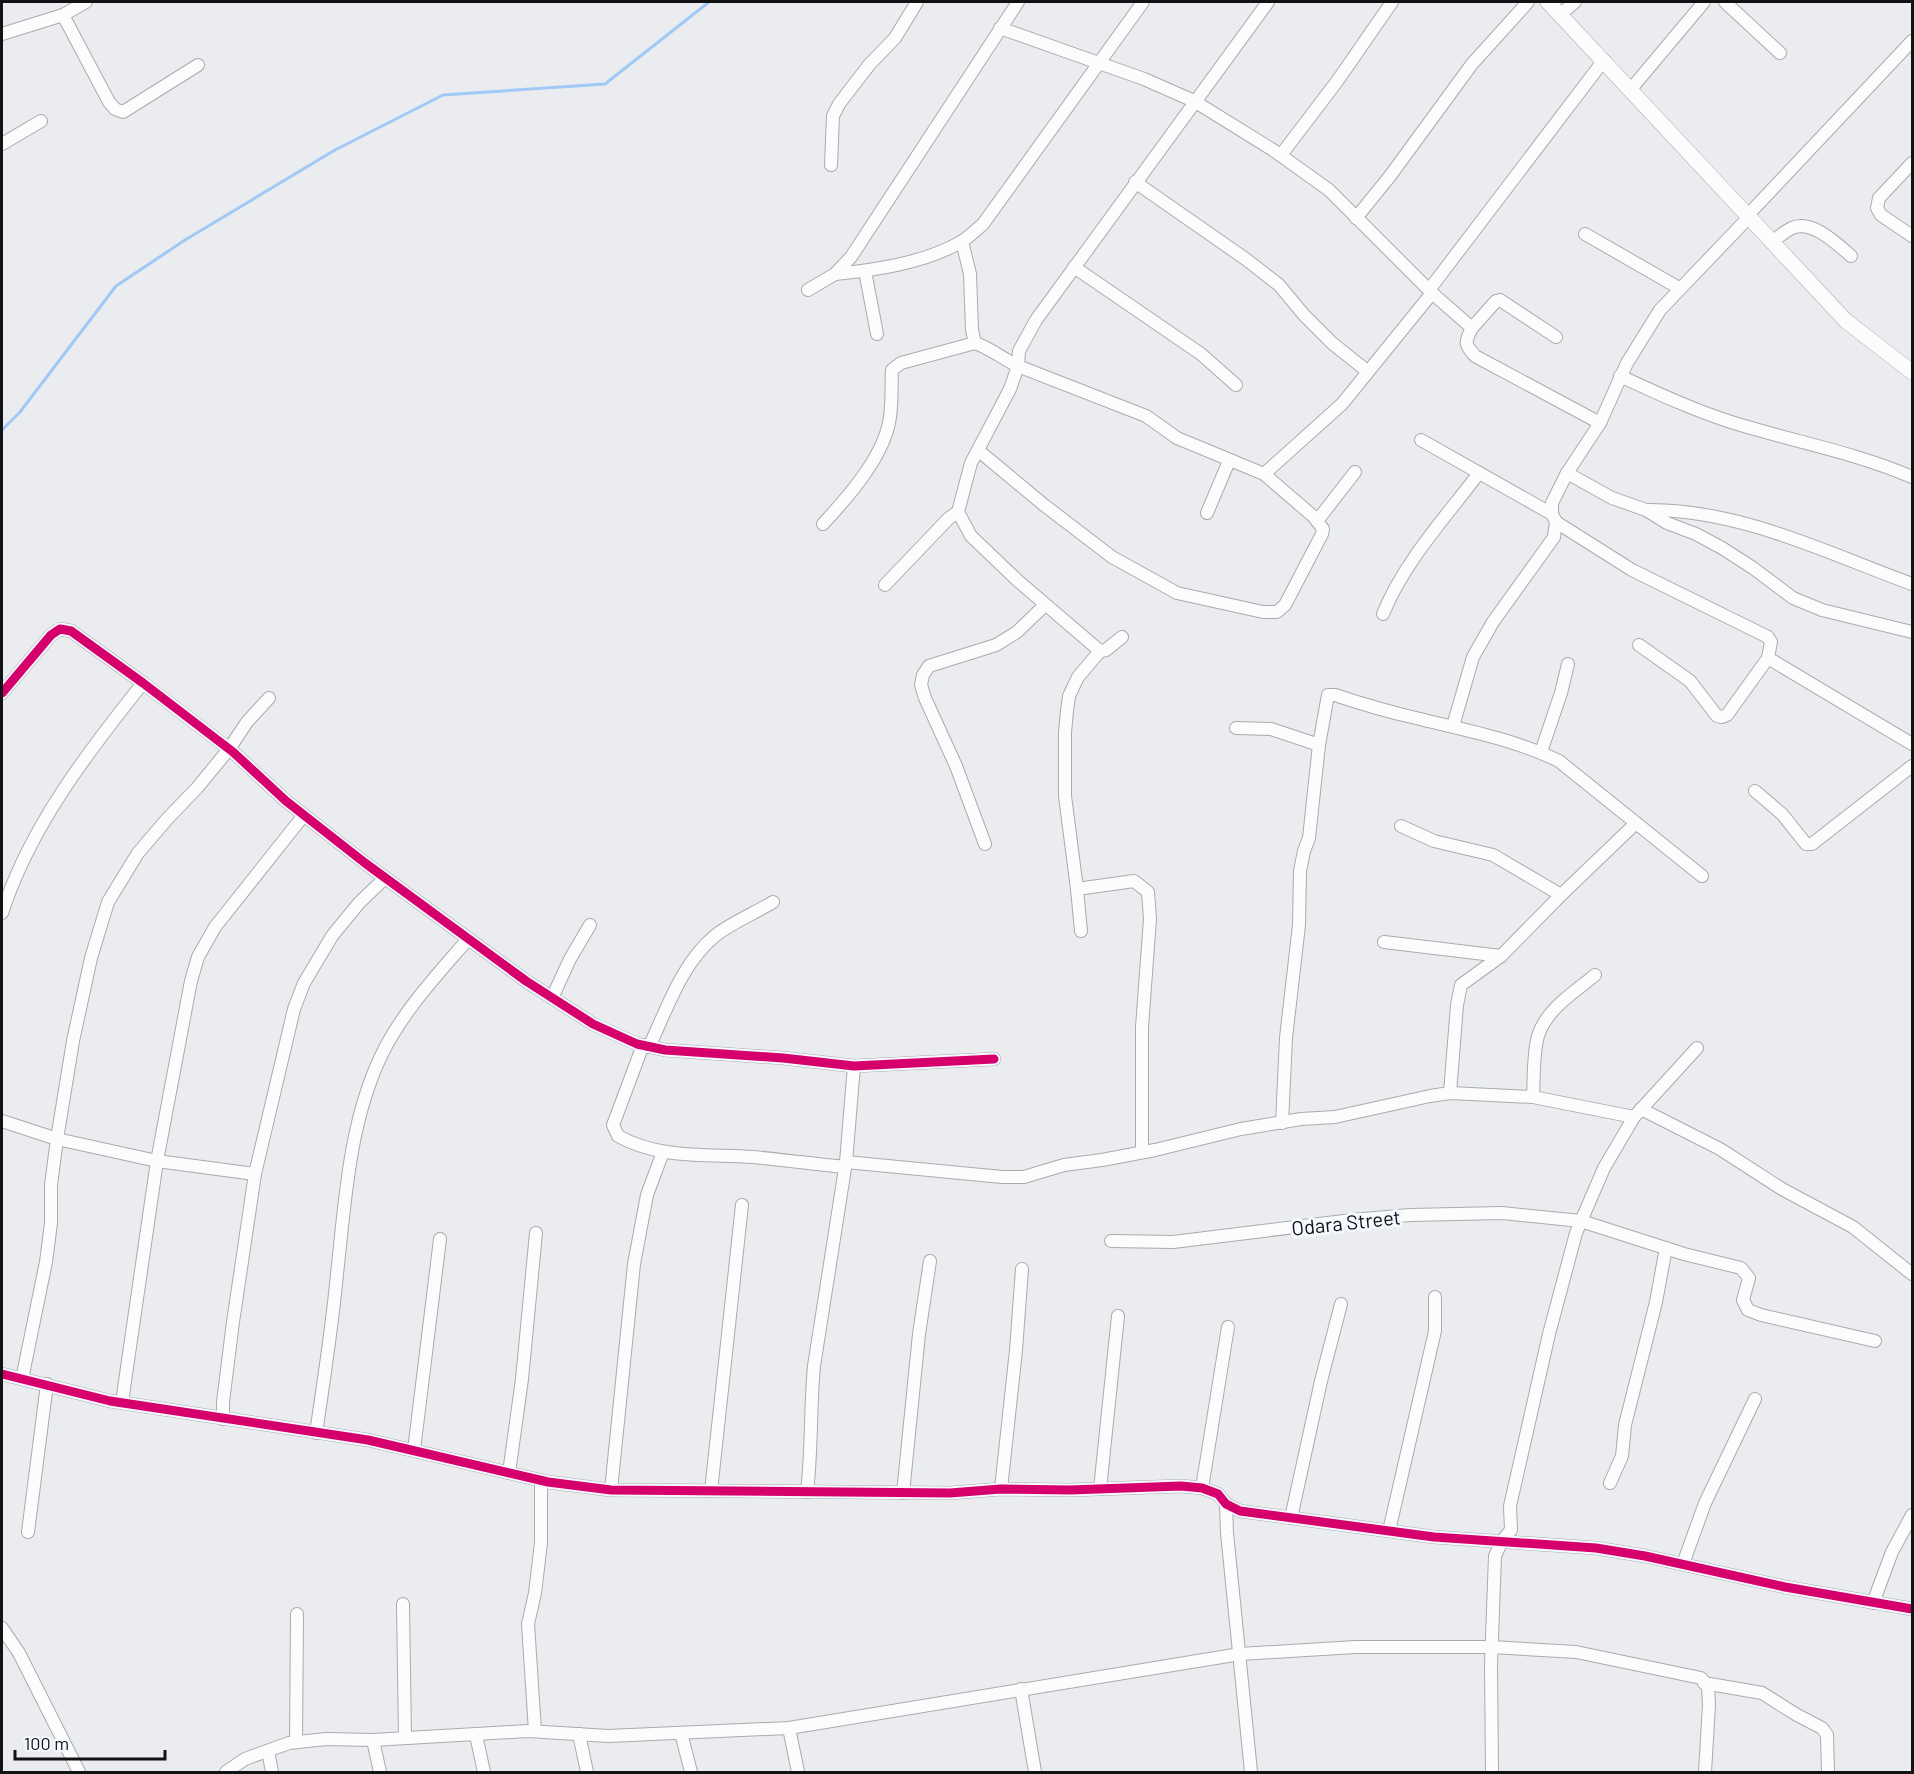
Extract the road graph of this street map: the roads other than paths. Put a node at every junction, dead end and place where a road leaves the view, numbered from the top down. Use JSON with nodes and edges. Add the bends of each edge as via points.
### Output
{"nodes":[{"id":1,"x":86,"y":2,"type":"edge"},
{"id":2,"x":917,"y":2,"type":"edge"},
{"id":3,"x":1018,"y":2,"type":"edge"},
{"id":4,"x":1143,"y":2,"type":"edge"},
{"id":5,"x":1268,"y":2,"type":"edge"},
{"id":6,"x":1392,"y":2,"type":"edge"},
{"id":7,"x":1528,"y":2,"type":"edge"},
{"id":8,"x":1548,"y":2,"type":"edge"},
{"id":9,"x":1575,"y":2,"type":"edge"},
{"id":10,"x":1704,"y":2,"type":"edge"},
{"id":11,"x":1725,"y":2,"type":"edge"},
{"id":12,"x":1561,"y":14,"type":"junction"},
{"id":13,"x":63,"y":15,"type":"junction"},
{"id":14,"x":1000,"y":28,"type":"junction"},
{"id":15,"x":2,"y":34,"type":"edge"},
{"id":16,"x":1912,"y":41,"type":"edge"},
{"id":17,"x":1780,"y":53,"type":"dead end"},
{"id":18,"x":1604,"y":60,"type":"junction"},
{"id":19,"x":1098,"y":64,"type":"junction"},
{"id":20,"x":198,"y":65,"type":"dead end"},
{"id":21,"x":1631,"y":89,"type":"junction"},
{"id":22,"x":1194,"y":101,"type":"junction"},
{"id":23,"x":41,"y":121,"type":"dead end"},
{"id":24,"x":2,"y":144,"type":"edge"},
{"id":25,"x":1281,"y":155,"type":"junction"},
{"id":26,"x":1912,"y":163,"type":"edge"},
{"id":27,"x":831,"y":165,"type":"dead end"},
{"id":28,"x":1135,"y":182,"type":"junction"},
{"id":29,"x":1748,"y":217,"type":"junction"},
{"id":30,"x":1356,"y":218,"type":"junction"},
{"id":31,"x":1585,"y":234,"type":"dead end"},
{"id":32,"x":1912,"y":236,"type":"edge"},
{"id":33,"x":962,"y":242,"type":"junction"},
{"id":34,"x":1772,"y":242,"type":"junction"},
{"id":35,"x":1851,"y":256,"type":"dead end"},
{"id":36,"x":1074,"y":267,"type":"junction"},
{"id":37,"x":865,"y":271,"type":"junction"},
{"id":38,"x":835,"y":274,"type":"junction"},
{"id":39,"x":1679,"y":288,"type":"junction"},
{"id":40,"x":808,"y":290,"type":"dead end"},
{"id":41,"x":1431,"y":292,"type":"junction"},
{"id":42,"x":1472,"y":328,"type":"junction"},
{"id":43,"x":877,"y":334,"type":"dead end"},
{"id":44,"x":1556,"y":337,"type":"dead end"},
{"id":45,"x":975,"y":343,"type":"junction"},
{"id":46,"x":1018,"y":366,"type":"junction"},
{"id":47,"x":1367,"y":371,"type":"junction"},
{"id":48,"x":1912,"y":372,"type":"edge"},
{"id":49,"x":1620,"y":376,"type":"junction"},
{"id":50,"x":1236,"y":385,"type":"dead end"},
{"id":51,"x":1600,"y":423,"type":"junction"},
{"id":52,"x":1421,"y":440,"type":"dead end"},
{"id":53,"x":979,"y":451,"type":"junction"},
{"id":54,"x":1229,"y":461,"type":"junction"},
{"id":55,"x":1355,"y":472,"type":"dead end"},
{"id":56,"x":1479,"y":473,"type":"junction"},
{"id":57,"x":1567,"y":473,"type":"junction"},
{"id":58,"x":1264,"y":474,"type":"junction"},
{"id":59,"x":1912,"y":477,"type":"edge"},
{"id":60,"x":1647,"y":510,"type":"junction"},
{"id":61,"x":958,"y":512,"type":"junction"},
{"id":62,"x":1207,"y":513,"type":"dead end"},
{"id":63,"x":1554,"y":518,"type":"junction"},
{"id":64,"x":1317,"y":521,"type":"junction"},
{"id":65,"x":823,"y":524,"type":"dead end"},
{"id":66,"x":1912,"y":584,"type":"edge"},
{"id":67,"x":885,"y":585,"type":"dead end"},
{"id":68,"x":1045,"y":605,"type":"junction"},
{"id":69,"x":1383,"y":614,"type":"dead end"},
{"id":70,"x":1912,"y":632,"type":"edge"},
{"id":71,"x":1122,"y":637,"type":"dead end"},
{"id":72,"x":1639,"y":645,"type":"dead end"},
{"id":73,"x":1100,"y":651,"type":"junction"},
{"id":74,"x":1768,"y":658,"type":"junction"},
{"id":75,"x":1568,"y":664,"type":"dead end"},
{"id":76,"x":143,"y":683,"type":"junction"},
{"id":77,"x":2,"y":693,"type":"edge"},
{"id":78,"x":269,"y":698,"type":"dead end"},
{"id":79,"x":1453,"y":726,"type":"junction"},
{"id":80,"x":1236,"y":728,"type":"dead end"},
{"id":81,"x":1912,"y":744,"type":"edge"},
{"id":82,"x":1319,"y":745,"type":"junction"},
{"id":83,"x":229,"y":749,"type":"junction"},
{"id":84,"x":1541,"y":752,"type":"junction"},
{"id":85,"x":1912,"y":766,"type":"edge"},
{"id":86,"x":1755,"y":791,"type":"dead end"},
{"id":87,"x":304,"y":815,"type":"junction"},
{"id":88,"x":1635,"y":824,"type":"junction"},
{"id":89,"x":1401,"y":826,"type":"dead end"},
{"id":90,"x":985,"y":844,"type":"dead end"},
{"id":91,"x":1702,"y":876,"type":"dead end"},
{"id":92,"x":385,"y":878,"type":"junction"},
{"id":93,"x":1077,"y":889,"type":"junction"},
{"id":94,"x":1561,"y":896,"type":"junction"},
{"id":95,"x":773,"y":902,"type":"dead end"},
{"id":96,"x":2,"y":913,"type":"edge"},
{"id":97,"x":590,"y":926,"type":"dead end"},
{"id":98,"x":1081,"y":931,"type":"dead end"},
{"id":99,"x":468,"y":939,"type":"junction"},
{"id":100,"x":1384,"y":942,"type":"dead end"},
{"id":101,"x":1501,"y":956,"type":"junction"},
{"id":102,"x":1595,"y":975,"type":"dead end"},
{"id":103,"x":552,"y":998,"type":"junction"},
{"id":104,"x":646,"y":1046,"type":"junction"},
{"id":105,"x":1697,"y":1048,"type":"dead end"},
{"id":106,"x":994,"y":1059,"type":"dead end"},
{"id":107,"x":854,"y":1066,"type":"junction"},
{"id":108,"x":1450,"y":1093,"type":"junction"},
{"id":109,"x":1533,"y":1097,"type":"junction"},
{"id":110,"x":1638,"y":1113,"type":"junction"},
{"id":111,"x":2,"y":1121,"type":"edge"},
{"id":112,"x":1282,"y":1123,"type":"junction"},
{"id":113,"x":57,"y":1139,"type":"junction"},
{"id":114,"x":663,"y":1152,"type":"junction"},
{"id":115,"x":1142,"y":1152,"type":"junction"},
{"id":116,"x":158,"y":1161,"type":"junction"},
{"id":117,"x":846,"y":1165,"type":"junction"},
{"id":118,"x":255,"y":1174,"type":"junction"},
{"id":119,"x":742,"y":1205,"type":"dead end"},
{"id":120,"x":1581,"y":1221,"type":"junction"},
{"id":121,"x":536,"y":1233,"type":"dead end"},
{"id":122,"x":440,"y":1239,"type":"dead end"},
{"id":123,"x":1111,"y":1241,"type":"dead end"},
{"id":124,"x":1666,"y":1248,"type":"junction"},
{"id":125,"x":930,"y":1261,"type":"dead end"},
{"id":126,"x":1022,"y":1269,"type":"dead end"},
{"id":127,"x":1912,"y":1274,"type":"edge"},
{"id":128,"x":1435,"y":1297,"type":"dead end"},
{"id":129,"x":1341,"y":1304,"type":"dead end"},
{"id":130,"x":1118,"y":1316,"type":"dead end"},
{"id":131,"x":1228,"y":1327,"type":"dead end"},
{"id":132,"x":1875,"y":1341,"type":"dead end"},
{"id":133,"x":2,"y":1374,"type":"edge"},
{"id":134,"x":22,"y":1379,"type":"junction"},
{"id":135,"x":47,"y":1384,"type":"junction"},
{"id":136,"x":1755,"y":1399,"type":"dead end"},
{"id":137,"x":122,"y":1402,"type":"junction"},
{"id":138,"x":223,"y":1419,"type":"junction"},
{"id":139,"x":316,"y":1433,"type":"junction"},
{"id":140,"x":414,"y":1450,"type":"junction"},
{"id":141,"x":509,"y":1473,"type":"junction"},
{"id":142,"x":541,"y":1481,"type":"junction"},
{"id":143,"x":1610,"y":1483,"type":"dead end"},
{"id":144,"x":1202,"y":1488,"type":"junction"},
{"id":145,"x":1001,"y":1489,"type":"junction"},
{"id":146,"x":1100,"y":1489,"type":"junction"},
{"id":147,"x":611,"y":1490,"type":"junction"},
{"id":148,"x":711,"y":1491,"type":"junction"},
{"id":149,"x":807,"y":1492,"type":"junction"},
{"id":150,"x":903,"y":1493,"type":"junction"},
{"id":151,"x":1226,"y":1504,"type":"junction"},
{"id":152,"x":1912,"y":1515,"type":"edge"},
{"id":153,"x":1291,"y":1518,"type":"junction"},
{"id":154,"x":1389,"y":1531,"type":"junction"},
{"id":155,"x":28,"y":1532,"type":"dead end"},
{"id":156,"x":1502,"y":1541,"type":"junction"},
{"id":157,"x":1683,"y":1564,"type":"junction"},
{"id":158,"x":1873,"y":1603,"type":"junction"},
{"id":159,"x":403,"y":1604,"type":"dead end"},
{"id":160,"x":1912,"y":1609,"type":"edge"},
{"id":161,"x":297,"y":1614,"type":"dead end"},
{"id":162,"x":2,"y":1628,"type":"edge"},
{"id":163,"x":1492,"y":1647,"type":"junction"},
{"id":164,"x":1240,"y":1654,"type":"junction"},
{"id":165,"x":1704,"y":1683,"type":"junction"},
{"id":166,"x":1021,"y":1689,"type":"junction"},
{"id":167,"x":789,"y":1728,"type":"junction"},
{"id":168,"x":535,"y":1731,"type":"junction"},
{"id":169,"x":681,"y":1733,"type":"junction"},
{"id":170,"x":579,"y":1734,"type":"junction"},
{"id":171,"x":476,"y":1735,"type":"junction"},
{"id":172,"x":405,"y":1738,"type":"junction"},
{"id":173,"x":373,"y":1740,"type":"junction"},
{"id":174,"x":296,"y":1742,"type":"junction"},
{"id":175,"x":268,"y":1751,"type":"junction"},
{"id":176,"x":79,"y":1773,"type":"edge"},
{"id":177,"x":226,"y":1773,"type":"edge"},
{"id":178,"x":272,"y":1773,"type":"edge"},
{"id":179,"x":380,"y":1773,"type":"edge"},
{"id":180,"x":484,"y":1773,"type":"edge"},
{"id":181,"x":587,"y":1773,"type":"edge"},
{"id":182,"x":691,"y":1773,"type":"edge"},
{"id":183,"x":798,"y":1773,"type":"edge"},
{"id":184,"x":1035,"y":1773,"type":"edge"},
{"id":185,"x":1251,"y":1773,"type":"edge"},
{"id":186,"x":1492,"y":1773,"type":"edge"},
{"id":187,"x":1705,"y":1773,"type":"edge"},
{"id":188,"x":1827,"y":1773,"type":"edge"}],
"edges":[{"from":1,"to":13,"type":"street"},
{"from":2,"to":27,"type":"street","via":[[895,38],[839,104],[832,122]]},
{"from":3,"to":14,"type":"street"},
{"from":4,"to":19,"type":"street"},
{"from":5,"to":22,"type":"street"},
{"from":6,"to":25,"type":"street"},
{"from":7,"to":30,"type":"street","via":[[1472,64]]},
{"from":8,"to":12,"type":"street"},
{"from":9,"to":12,"type":"street"},
{"from":10,"to":21,"type":"street"},
{"from":11,"to":17,"type":"street"},
{"from":12,"to":18,"type":"street"},
{"from":13,"to":15,"type":"street"},
{"from":13,"to":20,"type":"street","via":[[109,102],[123,112]]},
{"from":14,"to":19,"type":"street"},
{"from":14,"to":38,"type":"street","via":[[870,230]]},
{"from":16,"to":29,"type":"street"},
{"from":18,"to":21,"type":"street"},
{"from":18,"to":41,"type":"street"},
{"from":19,"to":22,"type":"street"},
{"from":19,"to":33,"type":"street","via":[[983,224]]},
{"from":21,"to":29,"type":"street"},
{"from":22,"to":25,"type":"street"},
{"from":22,"to":28,"type":"street"},
{"from":23,"to":24,"type":"street"},
{"from":25,"to":30,"type":"street","via":[[1329,190]]},
{"from":26,"to":32,"type":"street","via":[[1879,198],[1877,208]]},
{"from":28,"to":36,"type":"street"},
{"from":28,"to":47,"type":"street","via":[[1279,285],[1332,343]]},
{"from":29,"to":34,"type":"street"},
{"from":29,"to":39,"type":"street"},
{"from":30,"to":41,"type":"street"},
{"from":31,"to":39,"type":"street"},
{"from":33,"to":37,"type":"street","via":[[931,255]]},
{"from":33,"to":45,"type":"street","via":[[970,274]]},
{"from":34,"to":35,"type":"street","via":[[1793,227],[1807,226]]},
{"from":34,"to":48,"type":"street","via":[[1846,321]]},
{"from":36,"to":46,"type":"street","via":[[1036,320],[1019,351]]},
{"from":36,"to":50,"type":"street","via":[[1201,354]]},
{"from":37,"to":38,"type":"street"},
{"from":37,"to":43,"type":"street"},
{"from":38,"to":40,"type":"street"},
{"from":39,"to":49,"type":"street","via":[[1660,310]]},
{"from":41,"to":42,"type":"street"},
{"from":41,"to":47,"type":"street"},
{"from":42,"to":44,"type":"street","via":[[1500,300]]},
{"from":42,"to":51,"type":"street","via":[[1466,339],[1475,356]]},
{"from":45,"to":46,"type":"street"},
{"from":45,"to":65,"type":"street","via":[[901,363],[892,370],[889,426],[879,449],[850,494]]},
{"from":46,"to":53,"type":"street"},
{"from":46,"to":54,"type":"street","via":[[1146,416],[1177,438]]},
{"from":47,"to":58,"type":"street","via":[[1342,404]]},
{"from":49,"to":51,"type":"street"},
{"from":49,"to":59,"type":"street","via":[[1722,419],[1848,454]]},
{"from":51,"to":57,"type":"street"},
{"from":52,"to":56,"type":"street"},
{"from":53,"to":61,"type":"street","via":[[971,463]]},
{"from":53,"to":64,"type":"street","via":[[1112,557],[1177,593],[1263,612],[1277,612],[1285,605],[1322,534]]},
{"from":54,"to":58,"type":"street"},
{"from":54,"to":62,"type":"street"},
{"from":55,"to":64,"type":"street"},
{"from":56,"to":63,"type":"street"},
{"from":56,"to":69,"type":"street","via":[[1408,568]]},
{"from":57,"to":60,"type":"street","via":[[1612,498]]},
{"from":57,"to":63,"type":"street","via":[[1552,504]]},
{"from":58,"to":64,"type":"street"},
{"from":60,"to":66,"type":"street","via":[[1674,510],[1731,520],[1794,539]]},
{"from":60,"to":70,"type":"street","via":[[1722,549],[1792,598],[1822,610]]},
{"from":61,"to":67,"type":"street"},
{"from":61,"to":68,"type":"street","via":[[971,536]]},
{"from":63,"to":74,"type":"street","via":[[1632,570],[1768,637]]},
{"from":63,"to":79,"type":"street","via":[[1554,537],[1493,622],[1473,657]]},
{"from":68,"to":73,"type":"street"},
{"from":68,"to":90,"type":"street","via":[[1017,632],[996,645],[929,666],[923,675],[921,685]]},
{"from":71,"to":73,"type":"street"},
{"from":72,"to":74,"type":"street","via":[[1690,681],[1717,716],[1722,717]]},
{"from":73,"to":93,"type":"street","via":[[1078,677],[1067,711],[1065,796]]},
{"from":74,"to":81,"type":"street"},
{"from":75,"to":84,"type":"street"},
{"from":76,"to":77,"type":"street","via":[[71,631],[60,629]]},
{"from":76,"to":83,"type":"street"},
{"from":76,"to":96,"type":"street","via":[[91,748],[52,808],[10,888]]},
{"from":78,"to":83,"type":"street"},
{"from":79,"to":82,"type":"street","via":[[1328,695]]},
{"from":79,"to":84,"type":"street"},
{"from":80,"to":82,"type":"street","via":[[1270,729]]},
{"from":82,"to":112,"type":"street","via":[[1309,838],[1300,871]]},
{"from":83,"to":87,"type":"street"},
{"from":83,"to":113,"type":"street","via":[[138,853],[108,902],[73,1041]]},
{"from":84,"to":88,"type":"street","via":[[1558,761]]},
{"from":85,"to":86,"type":"street","via":[[1812,844],[1806,844],[1782,814]]},
{"from":87,"to":92,"type":"street"},
{"from":87,"to":116,"type":"street","via":[[215,927],[198,957]]},
{"from":88,"to":91,"type":"street"},
{"from":88,"to":94,"type":"street"},
{"from":89,"to":94,"type":"street","via":[[1434,841],[1493,855]]},
{"from":92,"to":99,"type":"street"},
{"from":92,"to":118,"type":"street","via":[[337,929],[304,982],[294,1009]]},
{"from":93,"to":98,"type":"street"},
{"from":93,"to":115,"type":"street","via":[[1134,881],[1148,892]]},
{"from":94,"to":101,"type":"street"},
{"from":95,"to":104,"type":"street","via":[[716,935],[692,960]]},
{"from":97,"to":103,"type":"street"},
{"from":99,"to":103,"type":"street"},
{"from":99,"to":139,"type":"street","via":[[402,1021],[368,1086],[348,1181]]},
{"from":100,"to":101,"type":"street"},
{"from":101,"to":108,"type":"street","via":[[1461,985]]},
{"from":102,"to":109,"type":"street","via":[[1559,1004],[1544,1024],[1538,1037]]},
{"from":103,"to":104,"type":"street","via":[[593,1024]]},
{"from":104,"to":107,"type":"street"},
{"from":104,"to":114,"type":"street","via":[[613,1125],[618,1136],[634,1145]]},
{"from":105,"to":110,"type":"street"},
{"from":106,"to":107,"type":"street"},
{"from":107,"to":117,"type":"street"},
{"from":108,"to":109,"type":"street"},
{"from":108,"to":112,"type":"street","via":[[1335,1117]]},
{"from":109,"to":110,"type":"street"},
{"from":110,"to":120,"type":"street","via":[[1604,1168]]},
{"from":110,"to":127,"type":"street","via":[[1720,1149],[1782,1189],[1853,1227]]},
{"from":111,"to":113,"type":"street"},
{"from":112,"to":115,"type":"street"},
{"from":113,"to":116,"type":"street"},
{"from":113,"to":134,"type":"street","via":[[46,1262]]},
{"from":114,"to":117,"type":"street"},
{"from":114,"to":147,"type":"street","via":[[647,1195],[634,1264]]},
{"from":115,"to":117,"type":"street","via":[[1064,1165],[1024,1177],[1002,1178]]},
{"from":116,"to":118,"type":"street"},
{"from":116,"to":137,"type":"street"},
{"from":117,"to":149,"type":"street","via":[[814,1366]]},
{"from":118,"to":138,"type":"street"},
{"from":119,"to":148,"type":"street"},
{"from":120,"to":123,"type":"street","name":"Odara Street","via":[[1502,1213],[1410,1215],[1173,1242]]},
{"from":120,"to":124,"type":"street","name":"Odara Street"},
{"from":120,"to":156,"type":"street","via":[[1549,1334],[1510,1506],[1511,1530]]},
{"from":121,"to":141,"type":"street"},
{"from":122,"to":140,"type":"street"},
{"from":124,"to":132,"type":"street","name":"Odara Street","via":[[1741,1268],[1749,1278],[1743,1300],[1748,1310]]},
{"from":124,"to":143,"type":"street","via":[[1625,1425],[1622,1456]]},
{"from":125,"to":150,"type":"street"},
{"from":126,"to":145,"type":"street"},
{"from":128,"to":154,"type":"street","via":[[1435,1331]]},
{"from":129,"to":153,"type":"street"},
{"from":130,"to":146,"type":"street"},
{"from":131,"to":144,"type":"street"},
{"from":133,"to":134,"type":"street"},
{"from":134,"to":135,"type":"street"},
{"from":135,"to":137,"type":"street"},
{"from":135,"to":155,"type":"street"},
{"from":136,"to":157,"type":"street","via":[[1706,1503]]},
{"from":137,"to":138,"type":"street"},
{"from":138,"to":139,"type":"street"},
{"from":139,"to":140,"type":"street"},
{"from":140,"to":141,"type":"street"},
{"from":141,"to":142,"type":"street"},
{"from":142,"to":147,"type":"street"},
{"from":142,"to":168,"type":"street","via":[[541,1543],[528,1624]]},
{"from":144,"to":146,"type":"street"},
{"from":144,"to":151,"type":"street","via":[[1218,1494]]},
{"from":145,"to":146,"type":"street"},
{"from":145,"to":150,"type":"street"},
{"from":147,"to":148,"type":"street"},
{"from":148,"to":149,"type":"street"},
{"from":149,"to":150,"type":"street"},
{"from":151,"to":153,"type":"street","via":[[1240,1511]]},
{"from":151,"to":164,"type":"street"},
{"from":152,"to":158,"type":"street","via":[[1892,1552]]},
{"from":153,"to":154,"type":"street"},
{"from":154,"to":156,"type":"street"},
{"from":156,"to":157,"type":"street","via":[[1596,1548]]},
{"from":156,"to":163,"type":"street","via":[[1495,1556]]},
{"from":157,"to":158,"type":"street"},
{"from":158,"to":160,"type":"street"},
{"from":159,"to":172,"type":"street"},
{"from":161,"to":174,"type":"street"},
{"from":162,"to":176,"type":"street","via":[[19,1653]]},
{"from":163,"to":164,"type":"street","via":[[1355,1647]]},
{"from":163,"to":165,"type":"street","via":[[1576,1652],[1701,1678]]},
{"from":163,"to":186,"type":"street"},
{"from":164,"to":166,"type":"street"},
{"from":164,"to":185,"type":"street"},
{"from":165,"to":187,"type":"street","via":[[1708,1687],[1709,1705]]},
{"from":165,"to":188,"type":"street","via":[[1762,1693],[1822,1728],[1827,1735]]},
{"from":166,"to":167,"type":"street"},
{"from":166,"to":184,"type":"street"},
{"from":167,"to":169,"type":"street"},
{"from":167,"to":183,"type":"street"},
{"from":168,"to":170,"type":"street"},
{"from":168,"to":171,"type":"street"},
{"from":169,"to":170,"type":"street"},
{"from":169,"to":182,"type":"street"},
{"from":170,"to":181,"type":"street"},
{"from":171,"to":172,"type":"street"},
{"from":171,"to":180,"type":"street"},
{"from":172,"to":173,"type":"street"},
{"from":173,"to":174,"type":"street"},
{"from":173,"to":179,"type":"street"},
{"from":174,"to":175,"type":"street"},
{"from":175,"to":177,"type":"street"},
{"from":175,"to":178,"type":"street"}]}
